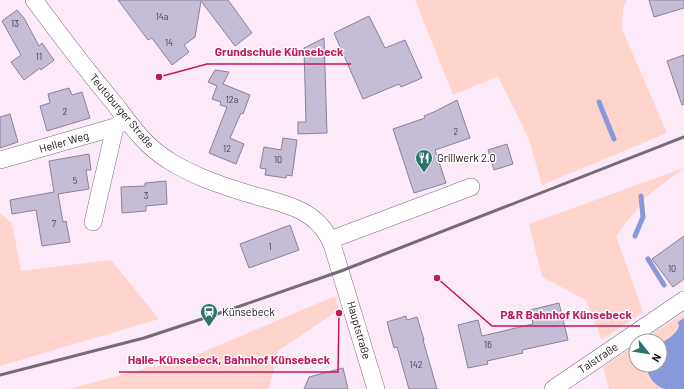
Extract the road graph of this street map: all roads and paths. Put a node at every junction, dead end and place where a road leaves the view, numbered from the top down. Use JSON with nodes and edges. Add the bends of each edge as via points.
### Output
{"nodes":[{"id":1,"x":34,"y":0,"type":"edge"},
{"id":2,"x":121,"y":123,"type":"junction"},
{"id":3,"x":0,"y":160,"type":"edge"},
{"id":4,"x":471,"y":187,"type":"dead end"},
{"id":5,"x":93,"y":222,"type":"dead end"},
{"id":6,"x":330,"y":240,"type":"junction"},
{"id":7,"x":341,"y":270,"type":"joint"},
{"id":8,"x":684,"y":300,"type":"edge"},
{"id":9,"x":376,"y":389,"type":"edge"},
{"id":10,"x":552,"y":389,"type":"edge"}],
"edges":[{"from":1,"to":2,"type":"street","name":"Teutoburger Straße","via":[[92,77]]},
{"from":2,"to":3,"type":"street","name":"Heller Weg"},
{"from":2,"to":5,"type":"street"},
{"from":2,"to":6,"type":"street","name":"Teutoburger Straße","via":[[184,170],[207,180],[296,207],[311,216]]},
{"from":4,"to":6,"type":"street"},
{"from":6,"to":7,"type":"street","name":"Teutoburger Straße"},
{"from":7,"to":9,"type":"street","name":"Hauptstraße"},
{"from":8,"to":10,"type":"street","name":"Talstraße"}]}
